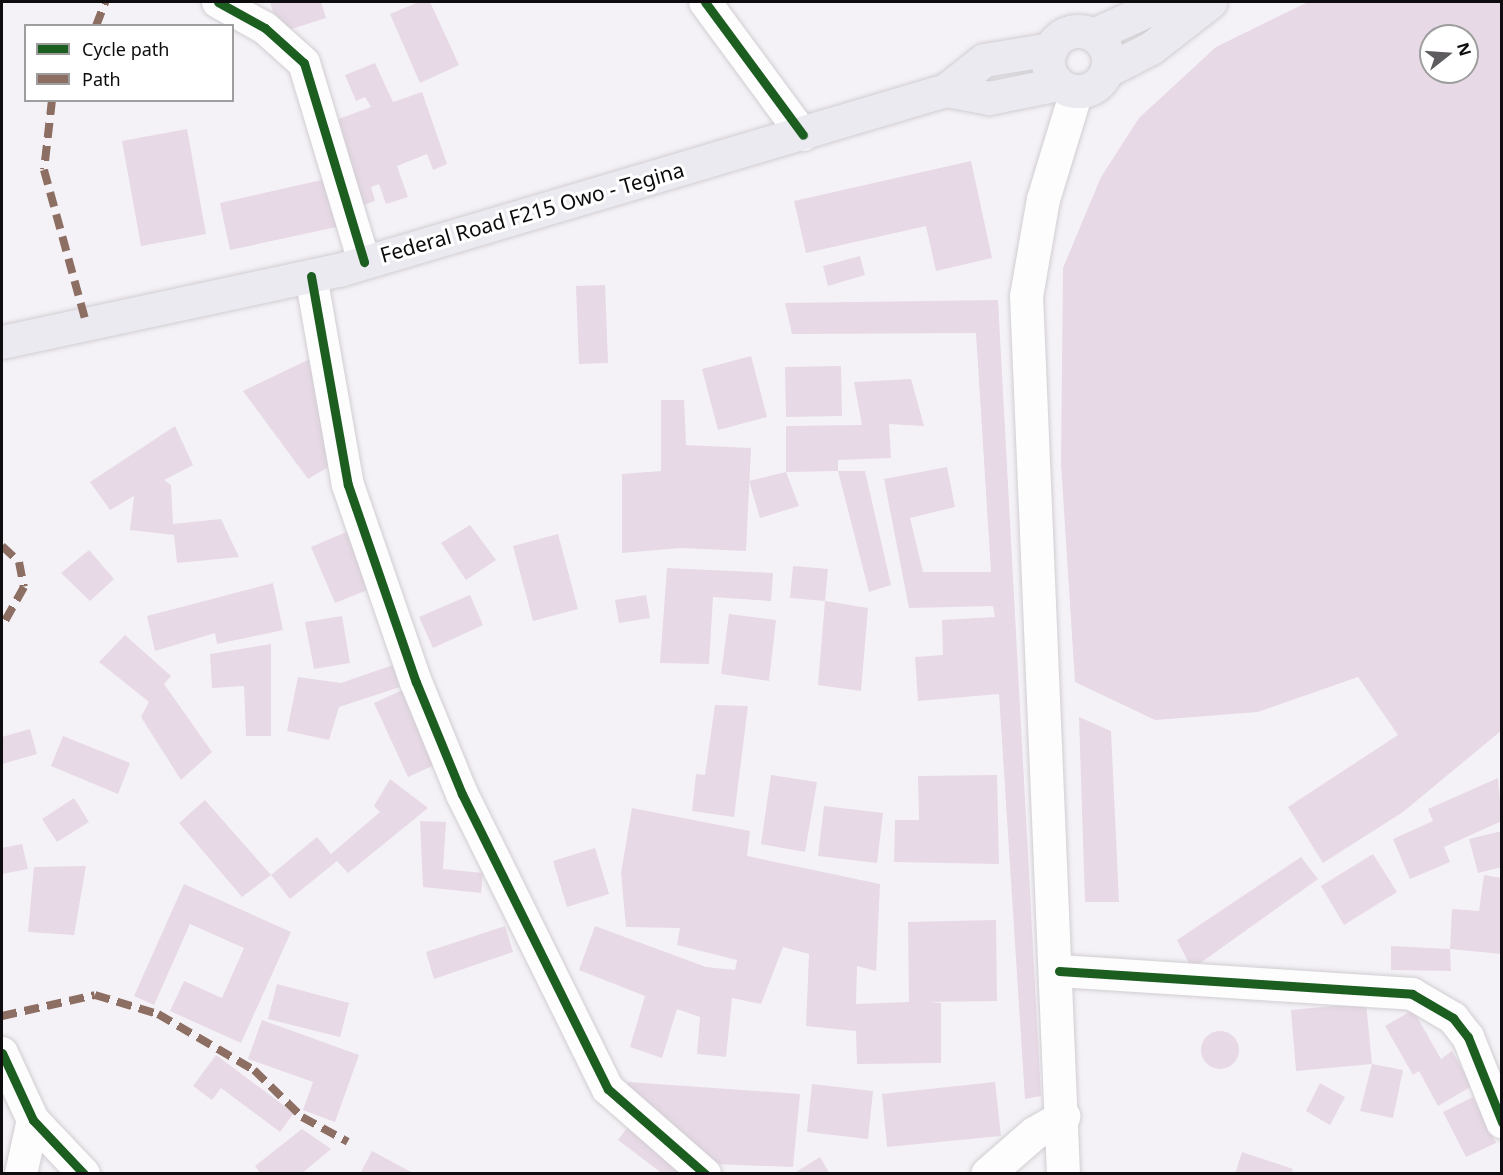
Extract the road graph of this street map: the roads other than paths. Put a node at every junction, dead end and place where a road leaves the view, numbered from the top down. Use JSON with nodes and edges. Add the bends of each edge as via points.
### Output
{"nodes":[{"id":1,"x":218,"y":2,"type":"edge"},
{"id":2,"x":705,"y":2,"type":"edge"},
{"id":3,"x":1184,"y":2,"type":"edge"},
{"id":4,"x":1210,"y":2,"type":"edge"},
{"id":5,"x":1095,"y":34,"type":"junction"},
{"id":6,"x":1051,"y":49,"type":"junction"},
{"id":7,"x":1108,"y":70,"type":"junction"},
{"id":8,"x":1067,"y":87,"type":"junction"},
{"id":9,"x":946,"y":90,"type":"junction"},
{"id":10,"x":803,"y":135,"type":"junction"},
{"id":11,"x":364,"y":262,"type":"junction"},
{"id":12,"x":311,"y":276,"type":"junction"},
{"id":13,"x":2,"y":342,"type":"edge"},
{"id":14,"x":1059,"y":971,"type":"junction"},
{"id":15,"x":2,"y":1053,"type":"edge"},
{"id":16,"x":1064,"y":1116,"type":"junction"},
{"id":17,"x":33,"y":1120,"type":"junction"},
{"id":18,"x":1502,"y":1122,"type":"edge"},
{"id":19,"x":21,"y":1173,"type":"edge"},
{"id":20,"x":84,"y":1173,"type":"edge"},
{"id":21,"x":705,"y":1173,"type":"edge"},
{"id":22,"x":987,"y":1173,"type":"edge"},
{"id":23,"x":1063,"y":1173,"type":"edge"}],
"edges":[{"from":1,"to":11,"type":"street","via":[[265,28],[304,63]]},
{"from":2,"to":10,"type":"street"},
{"from":3,"to":5,"type":"main road","via":[[1150,9]]},
{"from":4,"to":7,"type":"main road","name":"Federal Road F215 Owo - Tegina","via":[[1151,48]]},
{"from":5,"to":6,"type":"main road","via":[[1078,30],[1062,35]]},
{"from":5,"to":7,"type":"main road","via":[[1108,49]]},
{"from":6,"to":8,"type":"main road","via":[[1049,72]]},
{"from":6,"to":9,"type":"main road","via":[[984,60]]},
{"from":7,"to":8,"type":"main road","name":"Federal Road F215 Owo - Tegina","via":[[1089,89]]},
{"from":8,"to":9,"type":"main road","name":"Federal Road F215 Owo - Tegina","via":[[989,98]]},
{"from":8,"to":14,"type":"main road","via":[[1026,296]]},
{"from":9,"to":10,"type":"main road","name":"Federal Road F215 Owo - Tegina"},
{"from":10,"to":11,"type":"main road","name":"Federal Road F215 Owo - Tegina","via":[[533,208]]},
{"from":11,"to":12,"type":"main road","name":"Federal Road F215 Owo - Tegina"},
{"from":12,"to":13,"type":"main road","name":"Federal Road F215 Owo - Tegina"},
{"from":12,"to":21,"type":"street","via":[[348,485],[416,682],[462,794],[608,1089]]},
{"from":14,"to":16,"type":"main road"},
{"from":14,"to":18,"type":"street","via":[[1412,994],[1453,1018],[1468,1037]]},
{"from":15,"to":17,"type":"street"},
{"from":16,"to":22,"type":"main road"},
{"from":16,"to":23,"type":"main road"},
{"from":17,"to":19,"type":"street"},
{"from":17,"to":20,"type":"street"}]}
